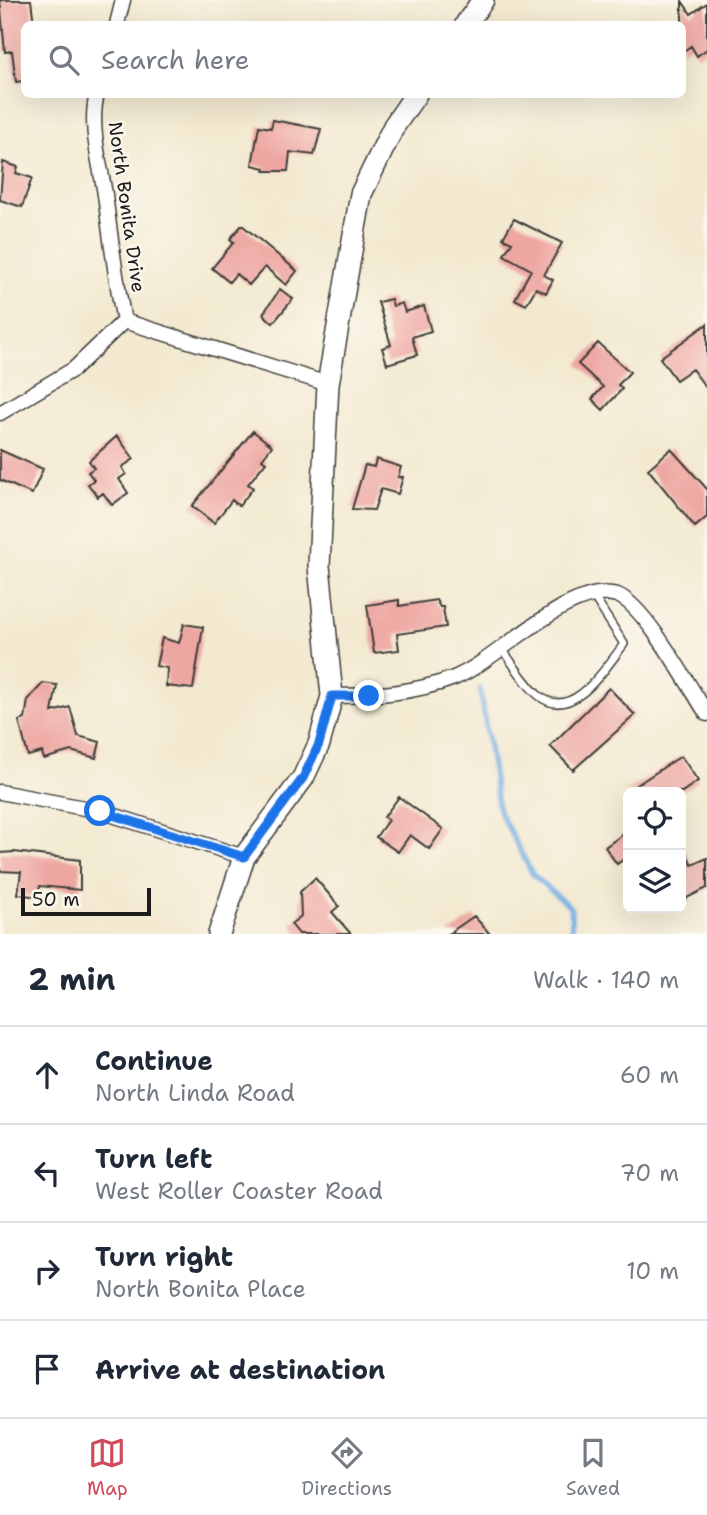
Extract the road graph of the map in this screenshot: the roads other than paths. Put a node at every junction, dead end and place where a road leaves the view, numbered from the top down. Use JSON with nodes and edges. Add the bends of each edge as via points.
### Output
{"nodes":[{"id":1,"x":123,"y":0,"type":"edge"},
{"id":2,"x":483,"y":0,"type":"edge"},
{"id":3,"x":118,"y":21,"type":"edge"},
{"id":4,"x":468,"y":21,"type":"edge"},
{"id":5,"x":96,"y":98,"type":"edge"},
{"id":6,"x":413,"y":98,"type":"edge"},
{"id":7,"x":124,"y":321,"type":"junction"},
{"id":8,"x":328,"y":384,"type":"junction"},
{"id":9,"x":0,"y":413,"type":"edge"},
{"id":10,"x":592,"y":594,"type":"junction"},
{"id":11,"x":501,"y":648,"type":"junction"},
{"id":12,"x":332,"y":696,"type":"junction"},
{"id":13,"x":707,"y":714,"type":"edge"},
{"id":14,"x":0,"y":792,"type":"edge"},
{"id":15,"x":244,"y":857,"type":"junction"},
{"id":16,"x":219,"y":934,"type":"edge"}],
"edges":[{"from":1,"to":3,"type":"street"},
{"from":2,"to":4,"type":"street"},
{"from":5,"to":7,"type":"street","name":"North Bonita Drive","via":[[108,240]]},
{"from":6,"to":8,"type":"street","via":[[394,126],[361,194]]},
{"from":7,"to":8,"type":"street","name":"North Bonita Drive"},
{"from":7,"to":9,"type":"street","via":[[74,369]]},
{"from":8,"to":12,"type":"street","via":[[319,566]]},
{"from":10,"to":11,"type":"street"},
{"from":10,"to":11,"type":"lane","via":[[624,645],[578,699],[556,703],[539,696]]},
{"from":10,"to":13,"type":"street","via":[[618,595],[648,623]]},
{"from":11,"to":12,"type":"street","via":[[456,677],[419,689]]},
{"from":12,"to":15,"type":"street","via":[[319,744],[303,778]]},
{"from":14,"to":15,"type":"street","via":[[100,811]]},
{"from":15,"to":16,"type":"street"}]}
